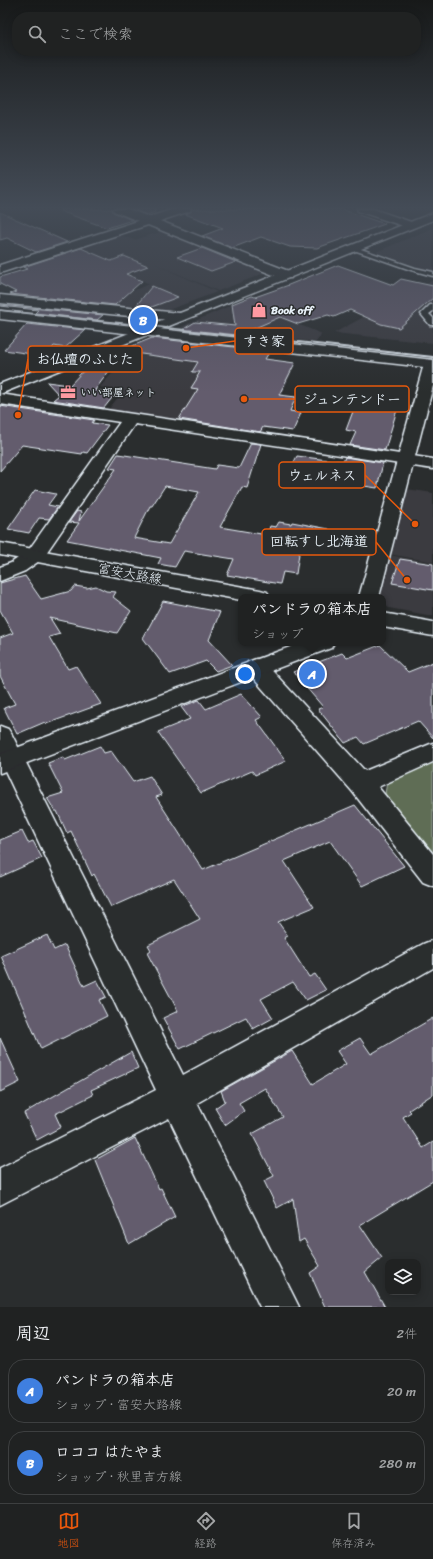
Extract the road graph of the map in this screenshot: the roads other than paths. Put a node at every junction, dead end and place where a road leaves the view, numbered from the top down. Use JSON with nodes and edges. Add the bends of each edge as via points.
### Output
{"nodes":[{"id":1,"x":276,"y":270,"type":"edge"},
{"id":2,"x":296,"y":270,"type":"edge"},
{"id":3,"x":417,"y":270,"type":"edge"},
{"id":4,"x":286,"y":274,"type":"junction"},
{"id":5,"x":433,"y":274,"type":"edge"},
{"id":6,"x":0,"y":299,"type":"edge"},
{"id":7,"x":433,"y":307,"type":"edge"},
{"id":8,"x":0,"y":315,"type":"edge"},
{"id":9,"x":179,"y":317,"type":"junction"},
{"id":10,"x":433,"y":323,"type":"edge"},
{"id":11,"x":145,"y":331,"type":"junction"},
{"id":12,"x":432,"y":364,"type":"edge"},
{"id":13,"x":0,"y":389,"type":"edge"},
{"id":14,"x":0,"y":399,"type":"edge"},
{"id":15,"x":130,"y":420,"type":"junction"},
{"id":16,"x":406,"y":460,"type":"junction"},
{"id":17,"x":433,"y":464,"type":"edge"},
{"id":18,"x":0,"y":549,"type":"edge"},
{"id":19,"x":35,"y":556,"type":"junction"},
{"id":20,"x":0,"y":575,"type":"edge"},
{"id":21,"x":244,"y":594,"type":"edge"},
{"id":22,"x":369,"y":594,"type":"edge"},
{"id":23,"x":386,"y":621,"type":"edge"},
{"id":24,"x":433,"y":630,"type":"edge"},
{"id":25,"x":314,"y":646,"type":"edge"},
{"id":26,"x":256,"y":666,"type":"junction"},
{"id":27,"x":4,"y":752,"type":"edge"},
{"id":28,"x":433,"y":752,"type":"edge"},
{"id":29,"x":361,"y":784,"type":"junction"},
{"id":30,"x":433,"y":874,"type":"edge"},
{"id":31,"x":433,"y":953,"type":"edge"},
{"id":32,"x":176,"y":1097,"type":"junction"},
{"id":33,"x":0,"y":1187,"type":"edge"},
{"id":34,"x":280,"y":1307,"type":"edge"}],
"edges":[{"from":1,"to":4,"type":"street"},
{"from":2,"to":4,"type":"street"},
{"from":3,"to":5,"type":"lane"},
{"from":4,"to":9,"type":"street"},
{"from":6,"to":9,"type":"street"},
{"from":7,"to":10,"type":"lane","via":[[425,314]]},
{"from":8,"to":11,"type":"street"},
{"from":9,"to":11,"type":"street"},
{"from":11,"to":12,"type":"street"},
{"from":11,"to":13,"type":"street"},
{"from":12,"to":16,"type":"street"},
{"from":14,"to":15,"type":"street"},
{"from":15,"to":16,"type":"street"},
{"from":15,"to":19,"type":"street"},
{"from":16,"to":17,"type":"street"},
{"from":16,"to":22,"type":"street"},
{"from":18,"to":19,"type":"street","name":"富安大路線"},
{"from":19,"to":20,"type":"street"},
{"from":19,"to":21,"type":"street","name":"富安大路線"},
{"from":23,"to":24,"type":"street"},
{"from":25,"to":26,"type":"street"},
{"from":26,"to":27,"type":"street"},
{"from":26,"to":29,"type":"street"},
{"from":27,"to":32,"type":"street"},
{"from":28,"to":29,"type":"street"},
{"from":29,"to":30,"type":"street"},
{"from":31,"to":32,"type":"street"},
{"from":32,"to":33,"type":"street"},
{"from":32,"to":34,"type":"street"}]}
